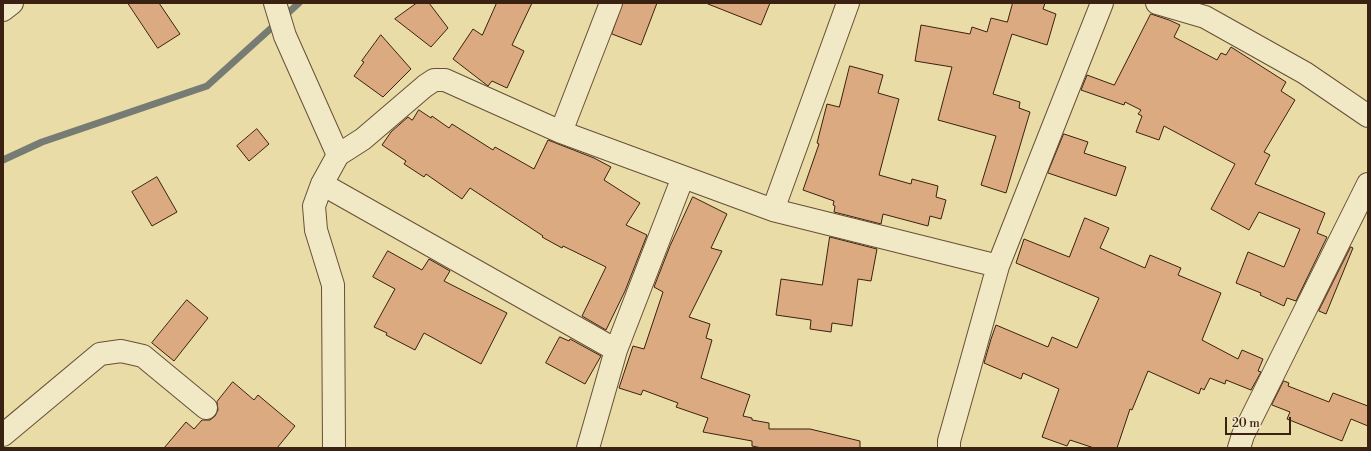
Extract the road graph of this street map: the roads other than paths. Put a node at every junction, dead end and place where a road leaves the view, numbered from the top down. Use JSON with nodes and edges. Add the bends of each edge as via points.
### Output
{"nodes":[{"id":1,"x":12,"y":3,"type":"edge"},
{"id":2,"x":275,"y":3,"type":"edge"},
{"id":3,"x":611,"y":3,"type":"edge"},
{"id":4,"x":848,"y":3,"type":"edge"},
{"id":5,"x":1102,"y":3,"type":"edge"},
{"id":6,"x":1157,"y":3,"type":"edge"},
{"id":7,"x":3,"y":10,"type":"edge"},
{"id":8,"x":1368,"y":116,"type":"edge"},
{"id":9,"x":561,"y":132,"type":"junction"},
{"id":10,"x":338,"y":155,"type":"junction"},
{"id":11,"x":683,"y":177,"type":"junction"},
{"id":12,"x":322,"y":184,"type":"junction"},
{"id":13,"x":1368,"y":184,"type":"edge"},
{"id":14,"x":773,"y":210,"type":"junction"},
{"id":15,"x":998,"y":266,"type":"junction"},
{"id":16,"x":616,"y":350,"type":"junction"},
{"id":17,"x":206,"y":408,"type":"dead end"},
{"id":18,"x":3,"y":435,"type":"edge"},
{"id":19,"x":334,"y":448,"type":"edge"},
{"id":20,"x":588,"y":448,"type":"edge"},
{"id":21,"x":949,"y":448,"type":"edge"},
{"id":22,"x":1238,"y":448,"type":"edge"}],
"edges":[{"from":1,"to":7,"type":"street"},
{"from":2,"to":10,"type":"street","via":[[285,36]]},
{"from":3,"to":9,"type":"street"},
{"from":4,"to":14,"type":"street"},
{"from":5,"to":15,"type":"street"},
{"from":6,"to":8,"type":"street","via":[[1205,17],[1305,73]]},
{"from":9,"to":10,"type":"street","via":[[445,80],[434,80],[363,139]]},
{"from":9,"to":11,"type":"street"},
{"from":10,"to":12,"type":"street"},
{"from":11,"to":14,"type":"street"},
{"from":11,"to":16,"type":"street"},
{"from":12,"to":16,"type":"street"},
{"from":12,"to":19,"type":"street","via":[[314,206],[316,230],[333,285]]},
{"from":13,"to":22,"type":"street"},
{"from":14,"to":15,"type":"street"},
{"from":15,"to":21,"type":"street"},
{"from":16,"to":20,"type":"street"},
{"from":17,"to":18,"type":"street","via":[[143,356],[121,351],[100,354]]}]}
